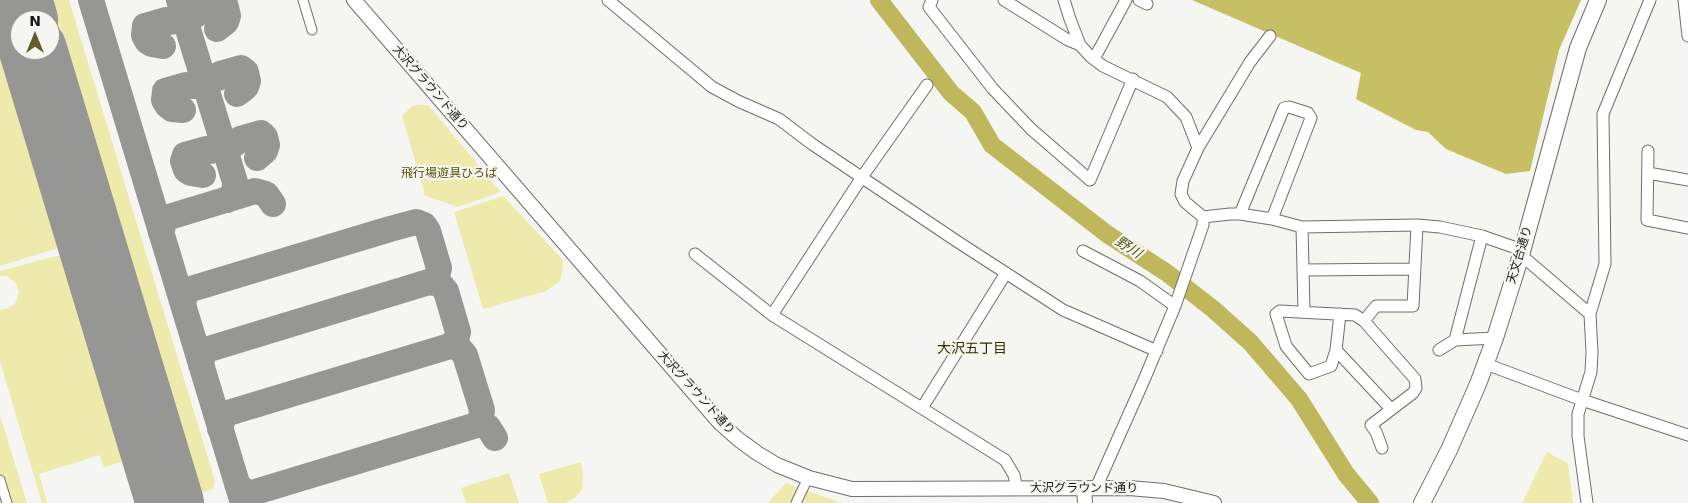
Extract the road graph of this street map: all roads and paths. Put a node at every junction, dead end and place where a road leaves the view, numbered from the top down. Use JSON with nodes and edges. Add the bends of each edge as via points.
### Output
{"nodes":[{"id":1,"x":304,"y":0,"type":"edge"},
{"id":2,"x":354,"y":0,"type":"edge"},
{"id":3,"x":608,"y":0,"type":"edge"},
{"id":4,"x":932,"y":0,"type":"edge"},
{"id":5,"x":1004,"y":0,"type":"edge"},
{"id":6,"x":1064,"y":0,"type":"edge"},
{"id":7,"x":1126,"y":0,"type":"edge"},
{"id":8,"x":1598,"y":0,"type":"edge"},
{"id":9,"x":1650,"y":0,"type":"edge"},
{"id":10,"x":1684,"y":0,"type":"edge"},
{"id":11,"x":312,"y":30,"type":"dead end"},
{"id":12,"x":1270,"y":36,"type":"dead end"},
{"id":13,"x":1688,"y":36,"type":"edge"},
{"id":14,"x":1080,"y":45,"type":"junction"},
{"id":15,"x":1094,"y":59,"type":"junction"},
{"id":16,"x":1132,"y":79,"type":"junction"},
{"id":17,"x":927,"y":85,"type":"dead end"},
{"id":18,"x":1198,"y":148,"type":"junction"},
{"id":19,"x":1648,"y":151,"type":"dead end"},
{"id":20,"x":1648,"y":173,"type":"junction"},
{"id":21,"x":862,"y":177,"type":"junction"},
{"id":22,"x":1688,"y":180,"type":"edge"},
{"id":23,"x":1240,"y":214,"type":"junction"},
{"id":24,"x":1203,"y":217,"type":"junction"},
{"id":25,"x":1272,"y":219,"type":"junction"},
{"id":26,"x":1417,"y":225,"type":"junction"},
{"id":27,"x":1302,"y":227,"type":"junction"},
{"id":28,"x":1688,"y":228,"type":"edge"},
{"id":29,"x":1482,"y":236,"type":"junction"},
{"id":30,"x":1083,"y":251,"type":"dead end"},
{"id":31,"x":1521,"y":252,"type":"junction"},
{"id":32,"x":695,"y":254,"type":"dead end"},
{"id":33,"x":1414,"y":269,"type":"junction"},
{"id":34,"x":1304,"y":270,"type":"junction"},
{"id":35,"x":1006,"y":274,"type":"junction"},
{"id":36,"x":1175,"y":306,"type":"junction"},
{"id":37,"x":1304,"y":311,"type":"junction"},
{"id":38,"x":1340,"y":314,"type":"junction"},
{"id":39,"x":1590,"y":314,"type":"junction"},
{"id":40,"x":772,"y":315,"type":"junction"},
{"id":41,"x":1364,"y":321,"type":"junction"},
{"id":42,"x":1495,"y":338,"type":"junction"},
{"id":43,"x":1455,"y":340,"type":"junction"},
{"id":44,"x":1336,"y":350,"type":"junction"},
{"id":45,"x":1439,"y":350,"type":"dead end"},
{"id":46,"x":1157,"y":351,"type":"junction"},
{"id":47,"x":1486,"y":364,"type":"junction"},
{"id":48,"x":1582,"y":400,"type":"junction"},
{"id":49,"x":922,"y":408,"type":"junction"},
{"id":50,"x":1390,"y":409,"type":"junction"},
{"id":51,"x":1688,"y":436,"type":"edge"},
{"id":52,"x":1382,"y":448,"type":"dead end"},
{"id":53,"x":808,"y":478,"type":"junction"},
{"id":54,"x":0,"y":480,"type":"edge"},
{"id":55,"x":1090,"y":488,"type":"junction"},
{"id":56,"x":1017,"y":489,"type":"junction"},
{"id":57,"x":7,"y":503,"type":"edge"},
{"id":58,"x":796,"y":503,"type":"edge"},
{"id":59,"x":1085,"y":503,"type":"edge"},
{"id":60,"x":1214,"y":503,"type":"edge"},
{"id":61,"x":1422,"y":503,"type":"edge"},
{"id":62,"x":1587,"y":503,"type":"edge"}],
"edges":[{"from":1,"to":11,"type":"street"},
{"from":2,"to":53,"type":"street","name":"大沢グラウンド通り","via":[[720,422],[756,453]]},
{"from":3,"to":21,"type":"street","via":[[712,87],[779,120]]},
{"from":4,"to":16,"type":"street","via":[[929,7],[998,95],[1031,129],[1090,180]]},
{"from":5,"to":14,"type":"street"},
{"from":6,"to":14,"type":"street"},
{"from":7,"to":15,"type":"street"},
{"from":8,"to":31,"type":"main road","name":"天文台通り","via":[[1578,48]]},
{"from":9,"to":39,"type":"street","via":[[1603,114],[1605,264]]},
{"from":10,"to":13,"type":"street"},
{"from":12,"to":18,"type":"street"},
{"from":14,"to":15,"type":"street"},
{"from":15,"to":16,"type":"street"},
{"from":16,"to":18,"type":"street","via":[[1167,96],[1186,117]]},
{"from":17,"to":21,"type":"street"},
{"from":18,"to":24,"type":"street","via":[[1183,181],[1181,194],[1185,202]]},
{"from":19,"to":20,"type":"street"},
{"from":20,"to":22,"type":"street"},
{"from":20,"to":28,"type":"street","via":[[1647,220]]},
{"from":21,"to":35,"type":"street"},
{"from":21,"to":40,"type":"street"},
{"from":23,"to":24,"type":"street"},
{"from":23,"to":25,"type":"street"},
{"from":23,"to":25,"type":"street","via":[[1284,108],[1289,107],[1308,113],[1311,118]]},
{"from":24,"to":36,"type":"street"},
{"from":25,"to":27,"type":"street"},
{"from":26,"to":27,"type":"street"},
{"from":26,"to":29,"type":"street"},
{"from":26,"to":33,"type":"street"},
{"from":27,"to":34,"type":"street"},
{"from":29,"to":31,"type":"street"},
{"from":29,"to":43,"type":"street"},
{"from":30,"to":36,"type":"street","via":[[1140,281]]},
{"from":31,"to":39,"type":"street"},
{"from":31,"to":42,"type":"main road","name":"天文台通り"},
{"from":32,"to":40,"type":"street"},
{"from":33,"to":34,"type":"street"},
{"from":33,"to":41,"type":"street","via":[[1413,306],[1376,306]]},
{"from":34,"to":37,"type":"street"},
{"from":35,"to":46,"type":"street","via":[[1063,310]]},
{"from":35,"to":49,"type":"street"},
{"from":36,"to":46,"type":"street"},
{"from":37,"to":38,"type":"street"},
{"from":37,"to":44,"type":"street","via":[[1280,311],[1276,314],[1286,346],[1309,374],[1332,366]]},
{"from":38,"to":41,"type":"street","via":[[1356,315]]},
{"from":38,"to":44,"type":"street"},
{"from":39,"to":48,"type":"street","via":[[1591,372]]},
{"from":40,"to":49,"type":"street"},
{"from":41,"to":50,"type":"street","via":[[1415,379],[1413,393]]},
{"from":42,"to":43,"type":"street"},
{"from":42,"to":47,"type":"main road","name":"天文台通り"},
{"from":43,"to":45,"type":"street"},
{"from":44,"to":50,"type":"street"},
{"from":46,"to":55,"type":"street"},
{"from":47,"to":48,"type":"street"},
{"from":47,"to":61,"type":"main road","name":"天文台通り"},
{"from":48,"to":51,"type":"street"},
{"from":48,"to":62,"type":"street","via":[[1578,436]]},
{"from":49,"to":56,"type":"street","via":[[1005,460],[1014,475]]},
{"from":50,"to":52,"type":"street","via":[[1371,425]]},
{"from":53,"to":56,"type":"street","name":"大沢グラウンド通り","via":[[852,489]]},
{"from":53,"to":58,"type":"street"},
{"from":54,"to":57,"type":"street"},
{"from":55,"to":56,"type":"street","name":"大沢グラウンド通り"},
{"from":55,"to":59,"type":"street"},
{"from":55,"to":60,"type":"street","name":"大沢グラウンド通り","via":[[1164,491]]}]}
